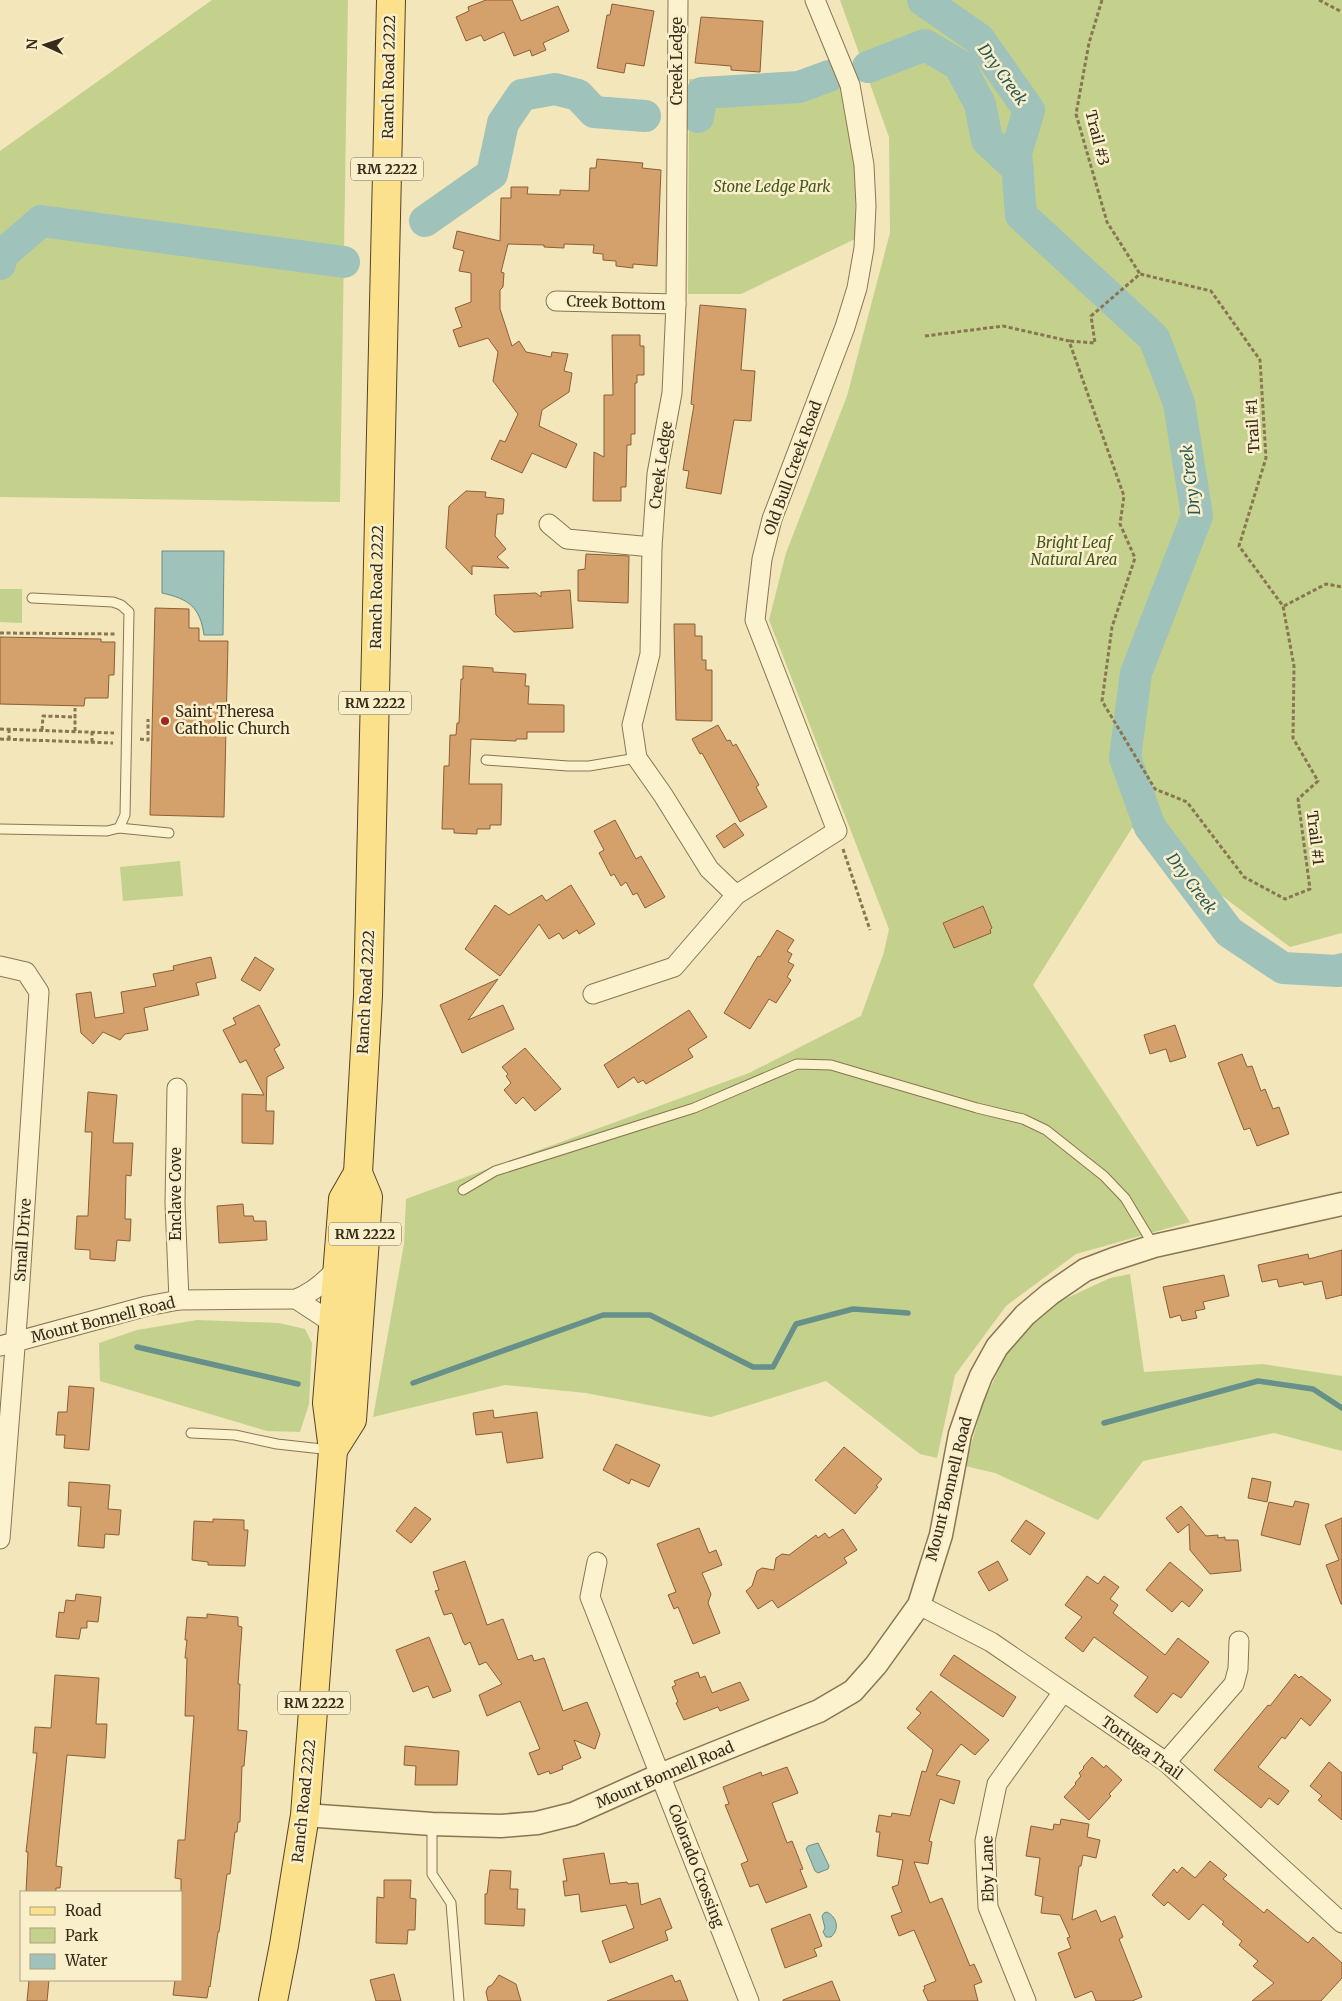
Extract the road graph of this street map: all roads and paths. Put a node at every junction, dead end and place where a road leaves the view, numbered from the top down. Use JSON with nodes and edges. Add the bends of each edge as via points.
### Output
{"nodes":[{"id":1,"x":391,"y":0,"type":"edge"},
{"id":2,"x":678,"y":0,"type":"edge"},
{"id":3,"x":815,"y":0,"type":"edge"},
{"id":4,"x":1102,"y":0,"type":"edge"},
{"id":5,"x":1319,"y":0,"type":"edge"},
{"id":6,"x":1342,"y":12,"type":"edge"},
{"id":7,"x":1140,"y":274,"type":"junction"},
{"id":8,"x":556,"y":301,"type":"dead end"},
{"id":9,"x":676,"y":304,"type":"junction"},
{"id":10,"x":925,"y":336,"type":"dead end"},
{"id":11,"x":1069,"y":340,"type":"junction"},
{"id":12,"x":549,"y":524,"type":"dead end"},
{"id":13,"x":652,"y":548,"type":"junction"},
{"id":14,"x":1342,"y":587,"type":"edge"},
{"id":15,"x":32,"y":598,"type":"dead end"},
{"id":16,"x":1283,"y":606,"type":"junction"},
{"id":17,"x":0,"y":633,"type":"edge"},
{"id":18,"x":128,"y":635,"type":"junction"},
{"id":19,"x":75,"y":708,"type":"dead end"},
{"id":20,"x":76,"y":717,"type":"junction"},
{"id":21,"x":148,"y":720,"type":"dead end"},
{"id":22,"x":0,"y":729,"type":"edge"},
{"id":23,"x":9,"y":729,"type":"junction"},
{"id":24,"x":42,"y":730,"type":"junction"},
{"id":25,"x":75,"y":731,"type":"junction"},
{"id":26,"x":92,"y":732,"type":"junction"},
{"id":27,"x":0,"y":739,"type":"edge"},
{"id":28,"x":127,"y":739,"type":"junction"},
{"id":29,"x":9,"y":740,"type":"junction"},
{"id":30,"x":92,"y":742,"type":"junction"},
{"id":31,"x":637,"y":758,"type":"junction"},
{"id":32,"x":486,"y":760,"type":"dead end"},
{"id":33,"x":119,"y":828,"type":"junction"},
{"id":34,"x":0,"y":829,"type":"edge"},
{"id":35,"x":837,"y":831,"type":"junction"},
{"id":36,"x":169,"y":833,"type":"dead end"},
{"id":37,"x":736,"y":895,"type":"junction"},
{"id":38,"x":870,"y":930,"type":"dead end"},
{"id":39,"x":0,"y":966,"type":"edge"},
{"id":40,"x":593,"y":994,"type":"dead end"},
{"id":41,"x":177,"y":1088,"type":"dead end"},
{"id":42,"x":358,"y":1173,"type":"junction"},
{"id":43,"x":463,"y":1190,"type":"dead end"},
{"id":44,"x":1342,"y":1204,"type":"edge"},
{"id":45,"x":1154,"y":1246,"type":"junction"},
{"id":46,"x":338,"y":1267,"type":"junction"},
{"id":47,"x":296,"y":1299,"type":"junction"},
{"id":48,"x":179,"y":1300,"type":"junction"},
{"id":49,"x":333,"y":1330,"type":"junction"},
{"id":50,"x":8,"y":1344,"type":"edge"},
{"id":51,"x":191,"y":1433,"type":"dead end"},
{"id":52,"x":333,"y":1450,"type":"junction"},
{"id":53,"x":0,"y":1539,"type":"edge"},
{"id":54,"x":598,"y":1562,"type":"dead end"},
{"id":55,"x":919,"y":1604,"type":"junction"},
{"id":56,"x":1239,"y":1641,"type":"dead end"},
{"id":57,"x":1062,"y":1692,"type":"junction"},
{"id":58,"x":1166,"y":1762,"type":"junction"},
{"id":59,"x":660,"y":1775,"type":"junction"},
{"id":60,"x":305,"y":1815,"type":"junction"},
{"id":61,"x":432,"y":1824,"type":"junction"},
{"id":62,"x":1342,"y":1923,"type":"edge"},
{"id":63,"x":273,"y":2001,"type":"edge"},
{"id":64,"x":459,"y":2001,"type":"edge"},
{"id":65,"x":749,"y":2001,"type":"edge"},
{"id":66,"x":1026,"y":2001,"type":"edge"}],
"edges":[{"from":1,"to":42,"type":"main road","name":"Ranch Road 2222","number":"RM 2222","via":[[368,996]]},
{"from":2,"to":9,"type":"street","name":"Creek Ledge"},
{"from":3,"to":35,"type":"street","name":"Old Bull Creek Road","via":[[850,84],[864,165],[864,248],[857,288],[845,327],[772,519],[762,559],[755,620]]},
{"from":4,"to":7,"type":"path","name":"Trail #3","via":[[1088,43],[1076,114],[1107,222]]},
{"from":5,"to":6,"type":"path"},
{"from":7,"to":11,"type":"path","via":[[1091,316],[1095,344]]},
{"from":7,"to":16,"type":"path","name":"Trail #1","via":[[1211,291],[1260,360],[1266,458],[1240,546]]},
{"from":8,"to":9,"type":"street","name":"Creek Bottom"},
{"from":9,"to":13,"type":"street","name":"Creek Ledge","via":[[672,393],[657,474]]},
{"from":10,"to":11,"type":"path","via":[[1003,326]]},
{"from":11,"to":16,"type":"path","name":"Trail #1","via":[[1124,496],[1120,524],[1135,558],[1112,626],[1102,701],[1155,789],[1187,802],[1244,877],[1285,899],[1310,889],[1298,800],[1318,781],[1293,738],[1294,666]]},
{"from":12,"to":13,"type":"street","via":[[566,539]]},
{"from":13,"to":31,"type":"street","name":"Creek Ledge","via":[[650,654],[632,725]]},
{"from":14,"to":16,"type":"path","via":[[1326,584]]},
{"from":15,"to":18,"type":"lane","via":[[121,605],[129,612]]},
{"from":17,"to":18,"type":"path"},
{"from":18,"to":28,"type":"lane"},
{"from":19,"to":20,"type":"path"},
{"from":20,"to":24,"type":"path","via":[[43,716]]},
{"from":20,"to":25,"type":"path"},
{"from":21,"to":28,"type":"path","via":[[148,740]]},
{"from":22,"to":23,"type":"path"},
{"from":23,"to":24,"type":"path"},
{"from":23,"to":29,"type":"path"},
{"from":24,"to":25,"type":"path"},
{"from":25,"to":26,"type":"path"},
{"from":26,"to":28,"type":"path"},
{"from":26,"to":30,"type":"path"},
{"from":27,"to":29,"type":"path"},
{"from":28,"to":30,"type":"path"},
{"from":28,"to":33,"type":"lane","via":[[125,815]]},
{"from":29,"to":30,"type":"path"},
{"from":31,"to":32,"type":"lane","via":[[589,766]]},
{"from":31,"to":37,"type":"street","name":"Creek Ledge","via":[[709,869]]},
{"from":33,"to":34,"type":"lane","via":[[106,831]]},
{"from":33,"to":36,"type":"lane"},
{"from":35,"to":37,"type":"street"},
{"from":35,"to":38,"type":"path"},
{"from":37,"to":40,"type":"street","via":[[674,967]]},
{"from":39,"to":50,"type":"street","name":"Small Drive","via":[[26,972],[39,992]]},
{"from":41,"to":48,"type":"street","name":"Enclave Cove","via":[[175,1203]]},
{"from":42,"to":46,"type":"main road","name":"Ranch Road 2222","number":"RM 2222","via":[[343,1199]]},
{"from":42,"to":52,"type":"main road","name":"Ranch Road 2222","number":"RM 2222","via":[[368,1197],[352,1420]]},
{"from":43,"to":45,"type":"lane","via":[[495,1171],[694,1108],[797,1064],[831,1065],[1023,1119],[1046,1130],[1104,1176],[1125,1198]]},
{"from":44,"to":45,"type":"street","name":"Mount Bonnell Road"},
{"from":45,"to":55,"type":"street","name":"Mount Bonnell Road","via":[[1085,1270],[1050,1294],[997,1347],[981,1376],[960,1434],[941,1535]]},
{"from":46,"to":47,"type":"street","name":"Mount Bonnell Road","via":[[323,1284]]},
{"from":46,"to":49,"type":"main road","name":"Ranch Road 2222","number":"RM 2222"},
{"from":47,"to":48,"type":"street","name":"Mount Bonnell Road"},
{"from":47,"to":49,"type":"street","via":[[325,1318]]},
{"from":48,"to":50,"type":"street","name":"Mount Bonnell Road"},
{"from":49,"to":52,"type":"main road","name":"Ranch Road 2222","number":"RM 2222","via":[[327,1403]]},
{"from":50,"to":53,"type":"street","name":"Small Drive"},
{"from":51,"to":52,"type":"lane","via":[[235,1435]]},
{"from":52,"to":60,"type":"main road","name":"Ranch Road 2222","number":"RM 2222"},
{"from":54,"to":59,"type":"street","name":"Colorado Crossing","via":[[590,1597]]},
{"from":55,"to":57,"type":"street","name":"Tortuga Trail","via":[[991,1642]]},
{"from":55,"to":59,"type":"street","name":"Mount Bonnell Road","via":[[876,1665],[853,1691],[819,1711]]},
{"from":56,"to":58,"type":"street","via":[[1234,1684]]},
{"from":57,"to":58,"type":"street","name":"Tortuga Trail"},
{"from":57,"to":66,"type":"street","name":"Eby Lane","via":[[997,1784],[985,1841],[988,1908]]},
{"from":58,"to":62,"type":"street","name":"Tortuga Trail"},
{"from":59,"to":61,"type":"street","name":"Mount Bonnell Road","via":[[573,1814],[537,1823],[502,1826]]},
{"from":59,"to":65,"type":"street","name":"Colorado Crossing"},
{"from":60,"to":61,"type":"street","name":"Mount Bonnell Road"},
{"from":60,"to":63,"type":"main road","name":"Ranch Road 2222","number":"RM 2222"},
{"from":61,"to":64,"type":"lane","via":[[432,1874],[451,1904]]}]}
